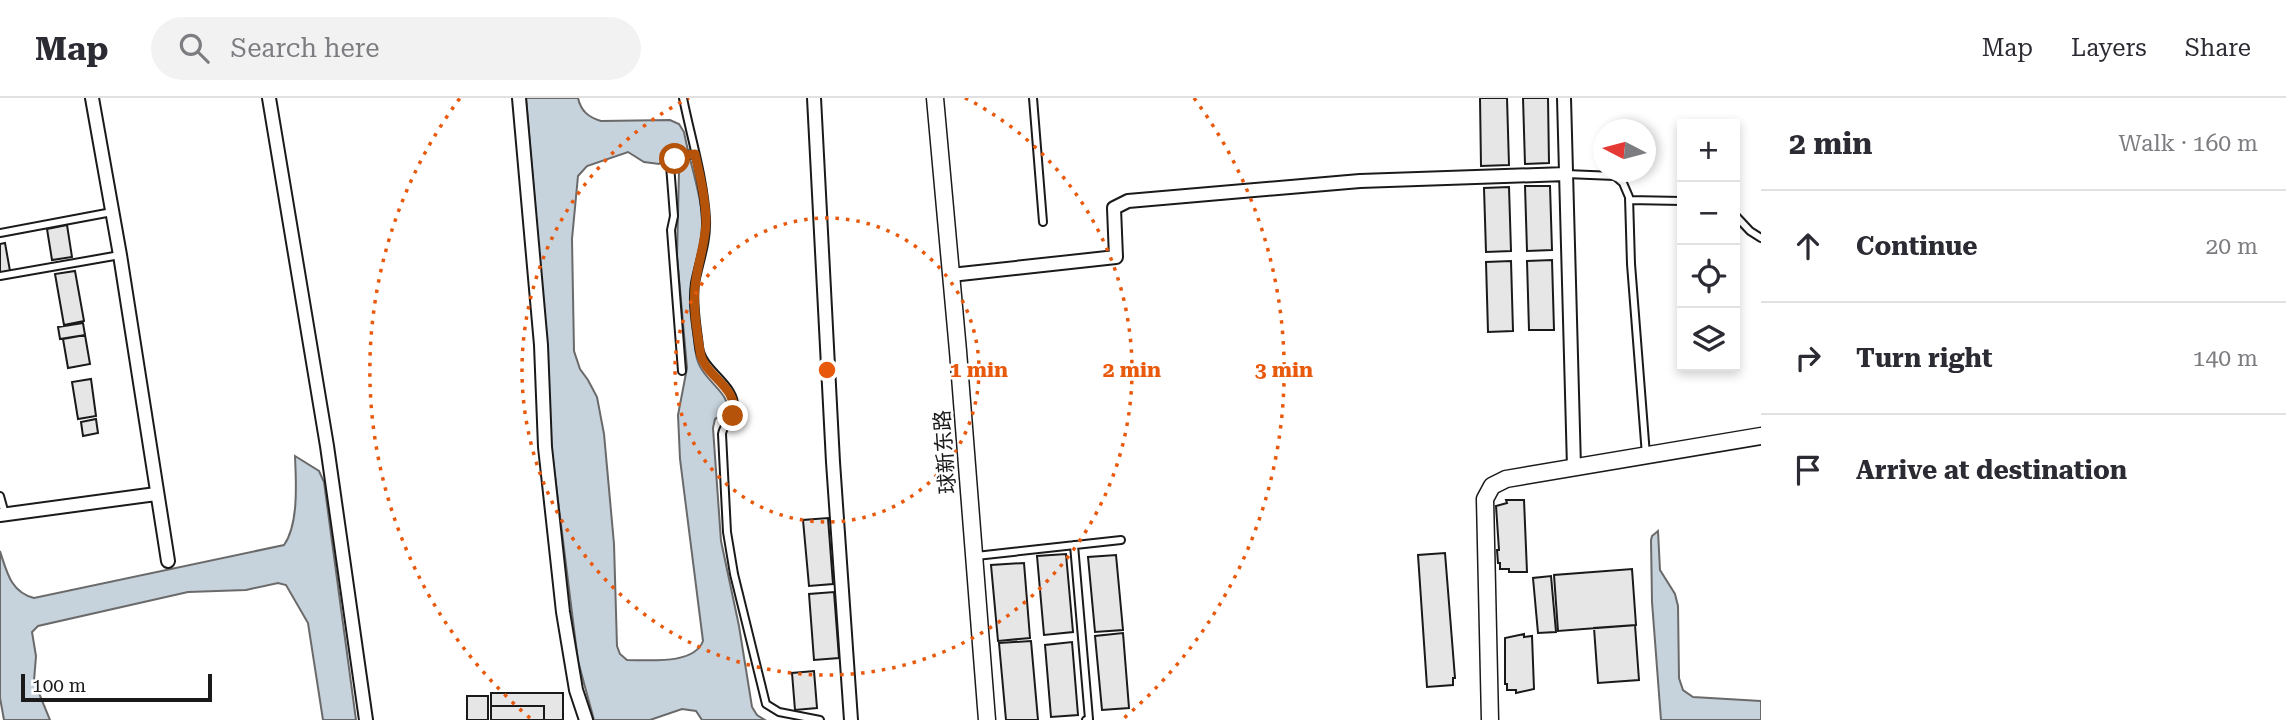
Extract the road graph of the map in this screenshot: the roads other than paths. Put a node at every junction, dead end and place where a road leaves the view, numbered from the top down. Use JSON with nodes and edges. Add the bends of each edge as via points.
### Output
{"nodes":[{"id":1,"x":92,"y":98,"type":"edge"},
{"id":2,"x":269,"y":98,"type":"edge"},
{"id":3,"x":519,"y":98,"type":"edge"},
{"id":4,"x":683,"y":98,"type":"edge"},
{"id":5,"x":814,"y":98,"type":"edge"},
{"id":6,"x":935,"y":98,"type":"edge"},
{"id":7,"x":1032,"y":98,"type":"edge"},
{"id":8,"x":1564,"y":98,"type":"edge"},
{"id":9,"x":692,"y":154,"type":"junction"},
{"id":10,"x":1566,"y":174,"type":"junction"},
{"id":11,"x":1629,"y":200,"type":"junction"},
{"id":12,"x":1677,"y":201,"type":"edge"},
{"id":13,"x":112,"y":212,"type":"junction"},
{"id":14,"x":1740,"y":220,"type":"edge"},
{"id":15,"x":1043,"y":222,"type":"dead end"},
{"id":16,"x":0,"y":233,"type":"edge"},
{"id":17,"x":1761,"y":238,"type":"edge"},
{"id":18,"x":120,"y":255,"type":"junction"},
{"id":19,"x":951,"y":275,"type":"junction"},
{"id":20,"x":0,"y":276,"type":"edge"},
{"id":21,"x":682,"y":371,"type":"dead end"},
{"id":22,"x":1761,"y":436,"type":"edge"},
{"id":23,"x":1646,"y":455,"type":"junction"},
{"id":24,"x":1574,"y":467,"type":"junction"},
{"id":25,"x":156,"y":494,"type":"junction"},
{"id":26,"x":0,"y":496,"type":"edge"},
{"id":27,"x":3,"y":514,"type":"edge"},
{"id":28,"x":1121,"y":540,"type":"dead end"},
{"id":29,"x":1074,"y":545,"type":"junction"},
{"id":30,"x":974,"y":556,"type":"junction"},
{"id":31,"x":168,"y":561,"type":"dead end"},
{"id":32,"x":366,"y":720,"type":"edge"},
{"id":33,"x":586,"y":720,"type":"edge"},
{"id":34,"x":820,"y":720,"type":"edge"},
{"id":35,"x":851,"y":720,"type":"edge"},
{"id":36,"x":987,"y":720,"type":"edge"},
{"id":37,"x":1086,"y":720,"type":"edge"},
{"id":38,"x":1490,"y":720,"type":"edge"}],
"edges":[{"from":1,"to":13,"type":"street"},
{"from":2,"to":32,"type":"street","via":[[327,446]]},
{"from":3,"to":33,"type":"street","via":[[541,345],[545,447],[563,612],[576,690]]},
{"from":4,"to":9,"type":"lane"},
{"from":5,"to":35,"type":"street"},
{"from":6,"to":19,"type":"street","name":"球新东路"},
{"from":7,"to":15,"type":"lane"},
{"from":8,"to":10,"type":"street"},
{"from":9,"to":21,"type":"lane","via":[[678,156],[670,165]]},
{"from":9,"to":34,"type":"lane","via":[[706,220],[694,297],[700,356],[727,389],[734,407],[722,435],[734,574],[766,704],[779,712]]},
{"from":10,"to":11,"type":"lane","via":[[1615,176]]},
{"from":10,"to":19,"type":"street","via":[[1360,181],[1128,201],[1114,208],[1116,257]]},
{"from":10,"to":24,"type":"street"},
{"from":11,"to":12,"type":"lane"},
{"from":11,"to":23,"type":"lane"},
{"from":13,"to":16,"type":"lane"},
{"from":13,"to":18,"type":"street"},
{"from":14,"to":17,"type":"lane"},
{"from":18,"to":20,"type":"lane"},
{"from":18,"to":25,"type":"street"},
{"from":19,"to":30,"type":"street","name":"球新东路"},
{"from":22,"to":23,"type":"street"},
{"from":23,"to":24,"type":"street"},
{"from":24,"to":38,"type":"street","via":[[1501,480],[1486,494]]},
{"from":25,"to":27,"type":"street"},
{"from":25,"to":31,"type":"street"},
{"from":26,"to":27,"type":"lane"},
{"from":28,"to":29,"type":"lane"},
{"from":29,"to":30,"type":"lane"},
{"from":29,"to":37,"type":"lane","via":[[1090,719]]},
{"from":30,"to":36,"type":"street","name":"球新东路"}]}
